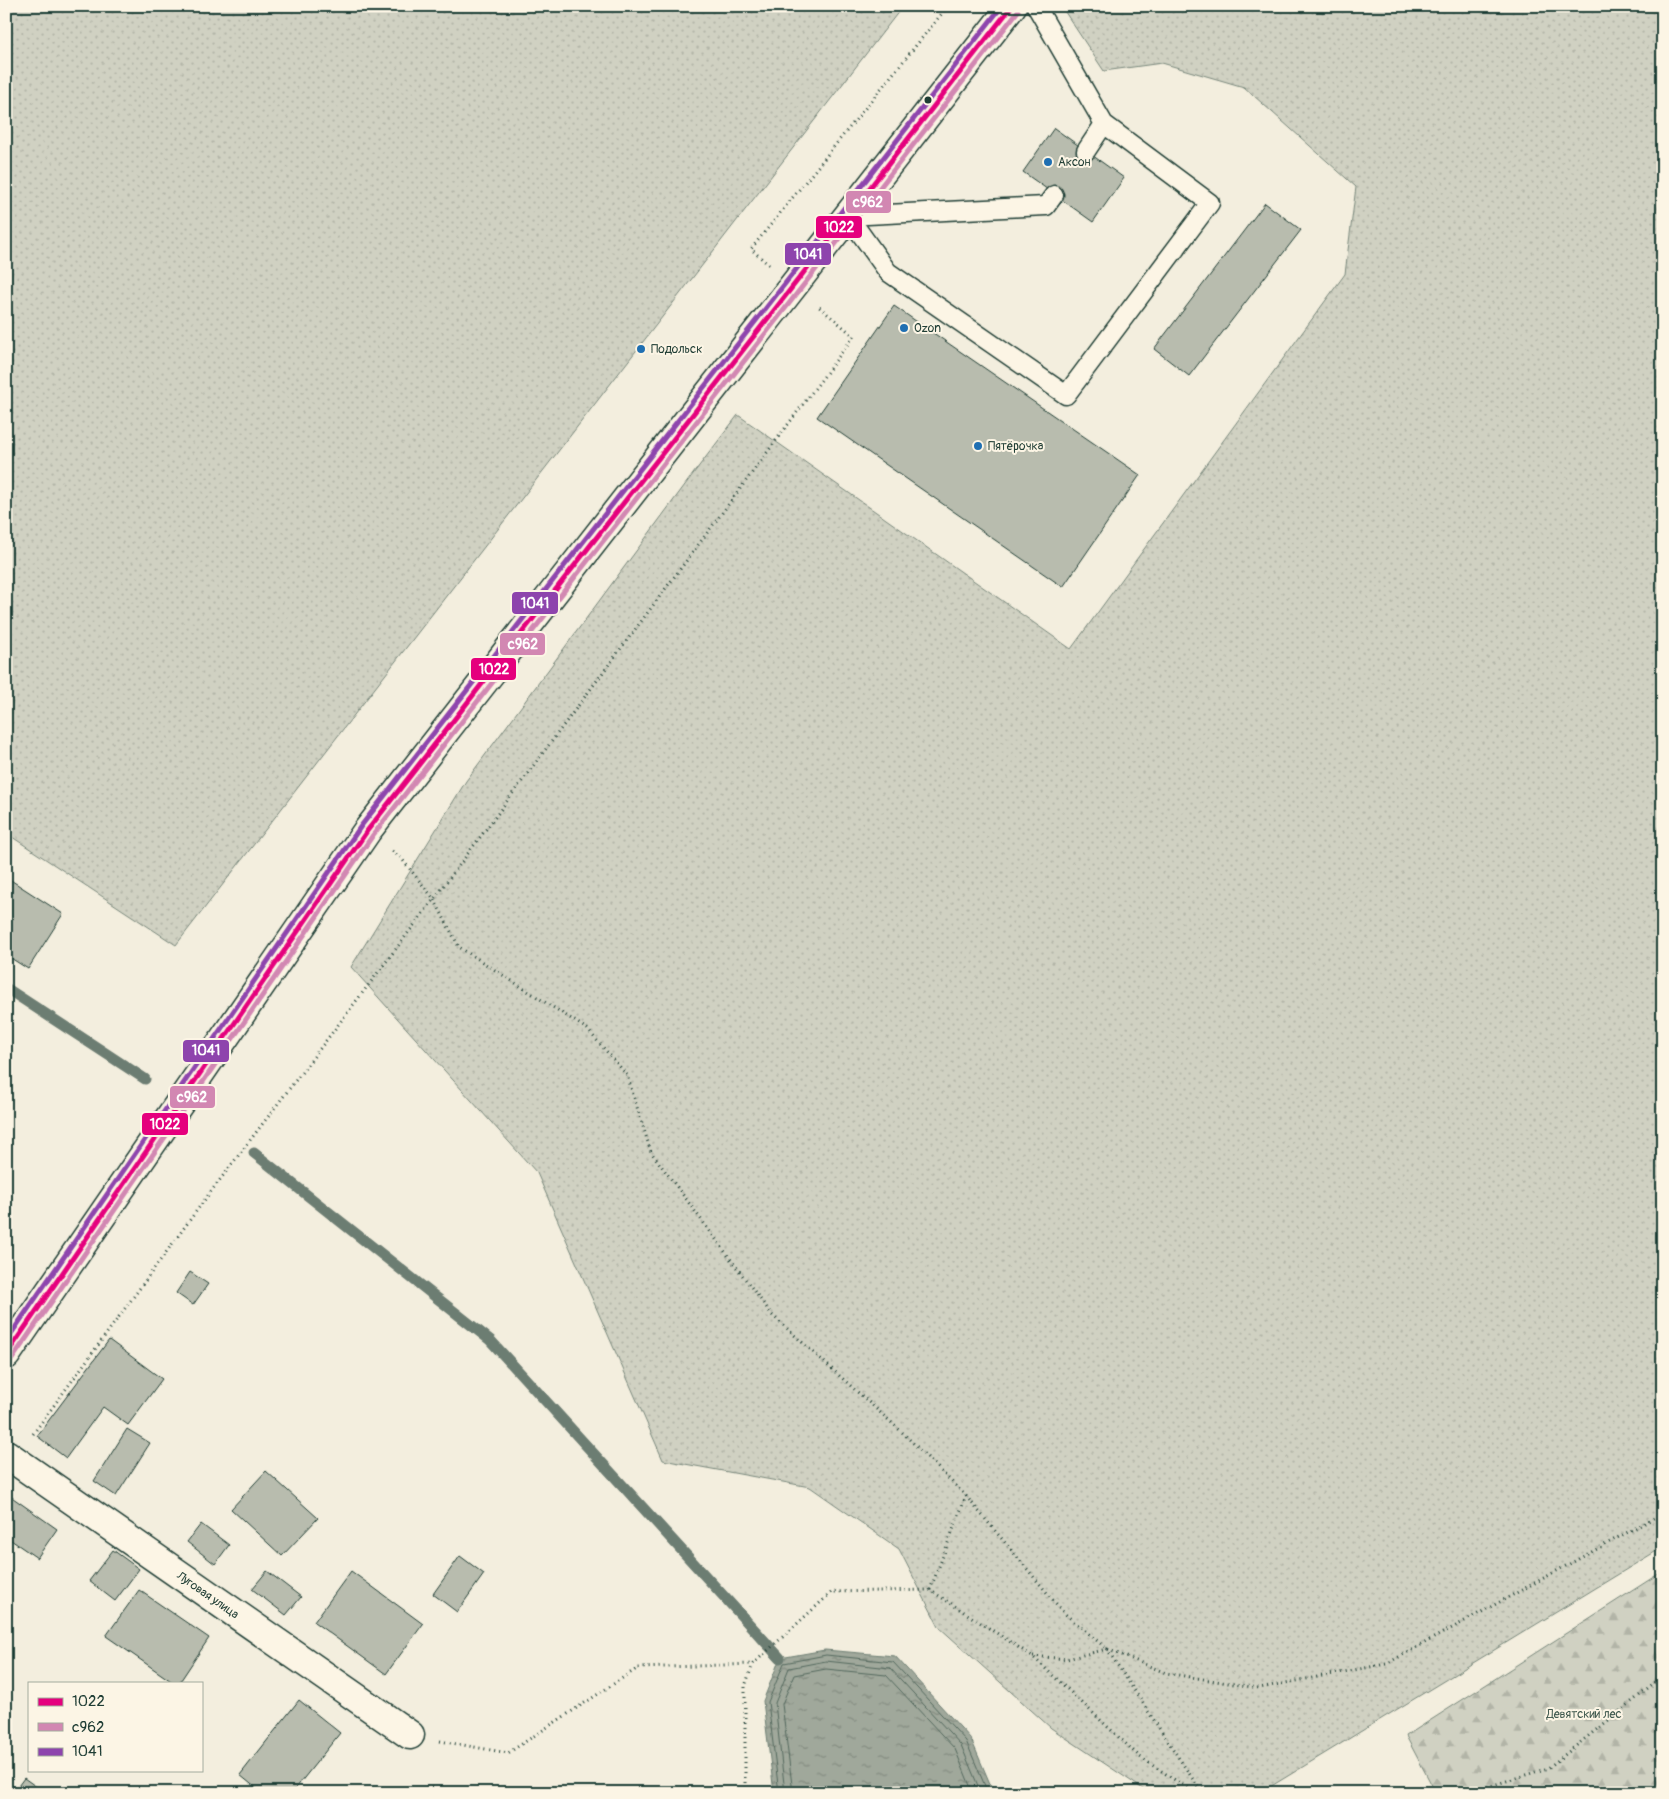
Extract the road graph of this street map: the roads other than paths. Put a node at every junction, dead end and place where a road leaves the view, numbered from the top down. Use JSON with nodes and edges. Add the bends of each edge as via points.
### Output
{"nodes":[{"id":1,"x":1012,"y":6,"type":"edge"},
{"id":2,"x":1036,"y":6,"type":"edge"},
{"id":3,"x":1104,"y":124,"type":"junction"},
{"id":4,"x":1086,"y":151,"type":"dead end"},
{"id":5,"x":1054,"y":195,"type":"dead end"},
{"id":6,"x":848,"y":216,"type":"junction"},
{"id":7,"x":6,"y":1356,"type":"edge"},
{"id":8,"x":10,"y":1457,"type":"edge"},
{"id":9,"x":410,"y":1735,"type":"road end"}],
"edges":[{"from":1,"to":6,"type":"street"},
{"from":2,"to":3,"type":"lane"},
{"from":3,"to":4,"type":"lane"},
{"from":3,"to":6,"type":"lane","via":[[1210,203],[1066,395],[888,272]]},
{"from":5,"to":6,"type":"lane","via":[[1046,206]]},
{"from":6,"to":7,"type":"street","via":[[367,831]]},
{"from":8,"to":9,"type":"street","name":"Луговая улица"}]}
